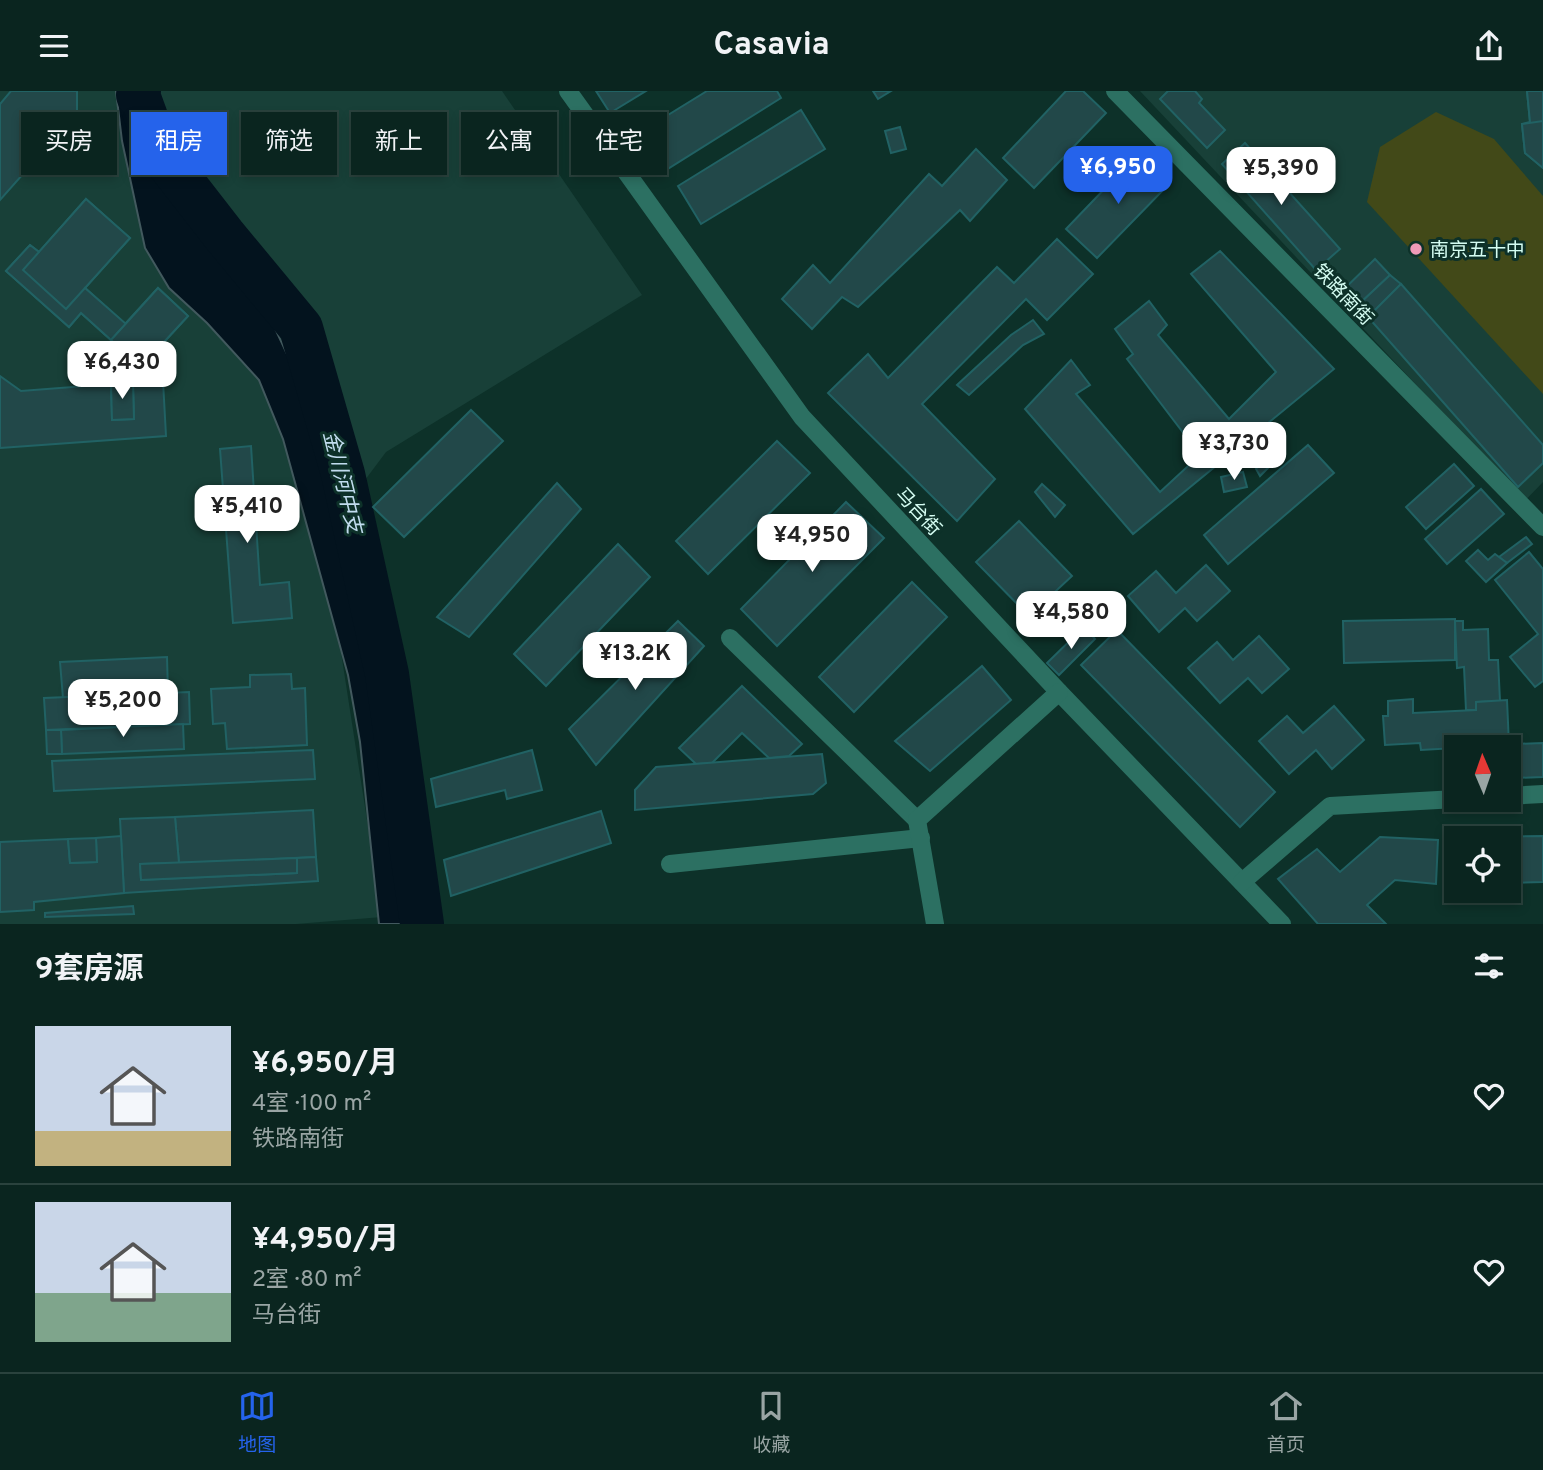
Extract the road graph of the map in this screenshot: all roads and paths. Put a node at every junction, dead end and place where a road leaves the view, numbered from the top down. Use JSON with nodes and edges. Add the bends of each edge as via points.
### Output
{"nodes":[{"id":1,"x":568,"y":91,"type":"edge"},
{"id":2,"x":1115,"y":91,"type":"edge"},
{"id":3,"x":1543,"y":527,"type":"edge"},
{"id":4,"x":730,"y":638,"type":"dead end"},
{"id":5,"x":1059,"y":692,"type":"junction"},
{"id":6,"x":1543,"y":794,"type":"edge"},
{"id":7,"x":1521,"y":795,"type":"edge"},
{"id":8,"x":1444,"y":800,"type":"edge"},
{"id":9,"x":917,"y":820,"type":"junction"},
{"id":10,"x":921,"y":838,"type":"junction"},
{"id":11,"x":670,"y":864,"type":"dead end"},
{"id":12,"x":1242,"y":882,"type":"junction"},
{"id":13,"x":935,"y":924,"type":"edge"},
{"id":14,"x":1282,"y":924,"type":"edge"}],
"edges":[{"from":1,"to":5,"type":"street","name":"马台街","via":[[802,417]]},
{"from":2,"to":3,"type":"street","name":"铁路南街"},
{"from":4,"to":9,"type":"street"},
{"from":5,"to":9,"type":"street"},
{"from":5,"to":12,"type":"street","name":"马台街"},
{"from":6,"to":7,"type":"street"},
{"from":8,"to":12,"type":"street","via":[[1330,806]]},
{"from":9,"to":10,"type":"street"},
{"from":10,"to":11,"type":"street"},
{"from":10,"to":13,"type":"street"},
{"from":12,"to":14,"type":"street","name":"马台街"}]}
